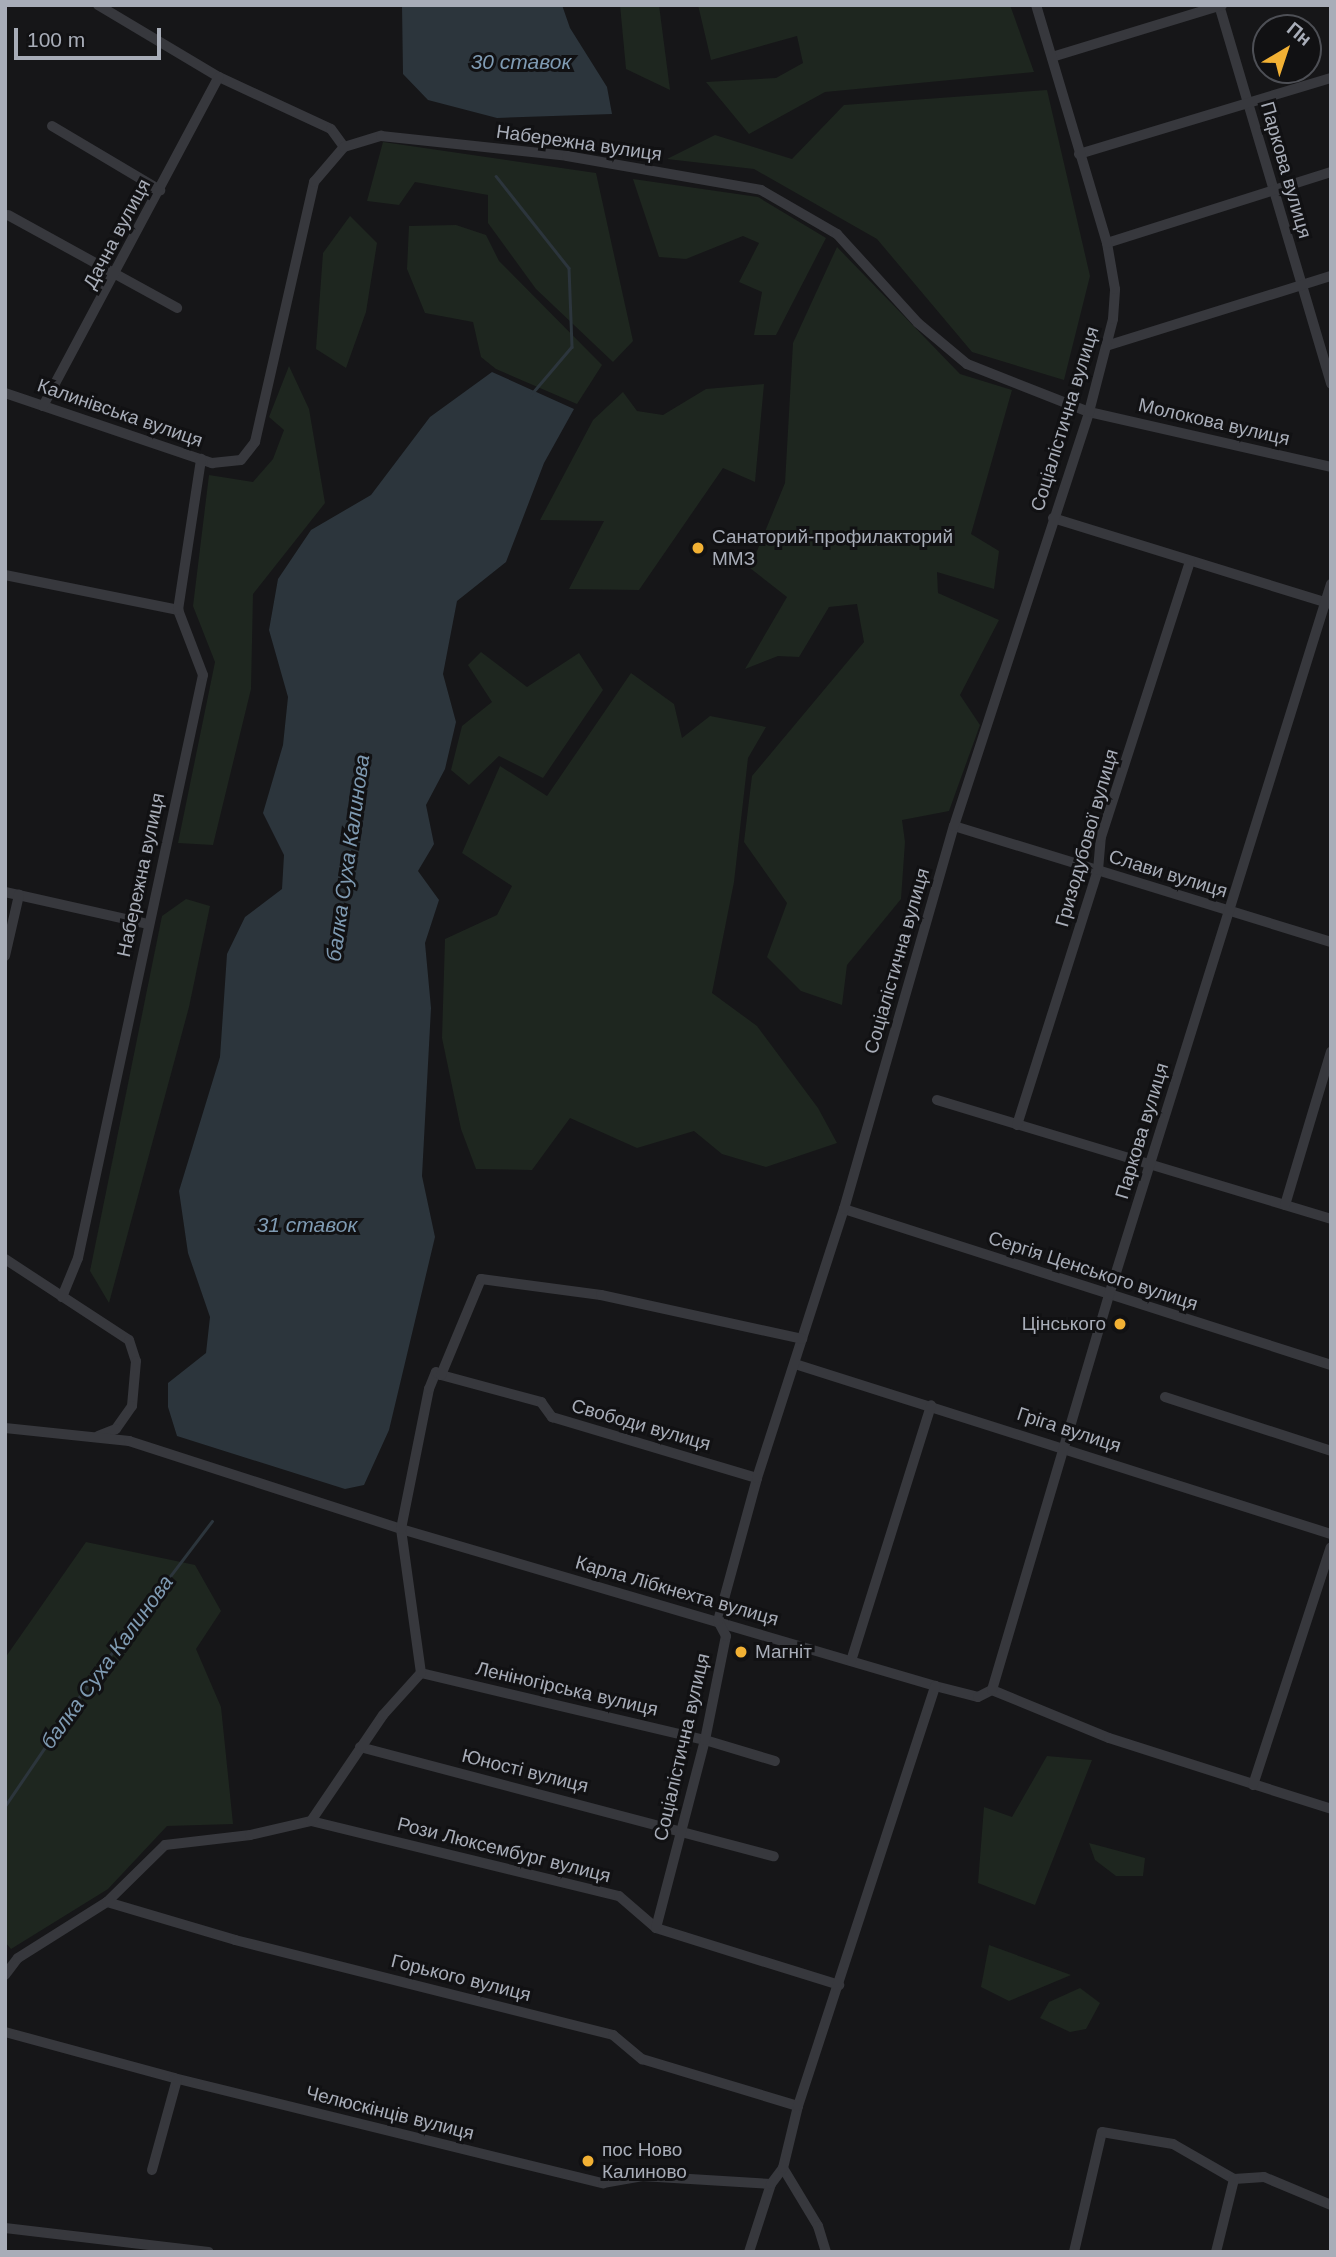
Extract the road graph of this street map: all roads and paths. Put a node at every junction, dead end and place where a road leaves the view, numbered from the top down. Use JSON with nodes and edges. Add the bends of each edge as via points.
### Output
{"nodes":[{"id":1,"x":98,"y":5,"type":"edge"},
{"id":2,"x":1036,"y":5,"type":"edge"},
{"id":3,"x":1220,"y":6,"type":"edge"},
{"id":4,"x":1052,"y":57,"type":"junction"},
{"id":5,"x":219,"y":77,"type":"junction"},
{"id":6,"x":1331,"y":78,"type":"edge"},
{"id":7,"x":1249,"y":103,"type":"junction"},
{"id":8,"x":52,"y":126,"type":"dead end"},
{"id":9,"x":344,"y":147,"type":"junction"},
{"id":10,"x":1079,"y":154,"type":"junction"},
{"id":11,"x":1331,"y":172,"type":"edge"},
{"id":12,"x":1273,"y":189,"type":"junction"},
{"id":13,"x":160,"y":190,"type":"junction"},
{"id":14,"x":8,"y":215,"type":"dead end"},
{"id":15,"x":1107,"y":243,"type":"junction"},
{"id":16,"x":115,"y":275,"type":"junction"},
{"id":17,"x":1331,"y":276,"type":"edge"},
{"id":18,"x":1302,"y":284,"type":"junction"},
{"id":19,"x":177,"y":308,"type":"dead end"},
{"id":20,"x":1106,"y":346,"type":"junction"},
{"id":21,"x":1331,"y":384,"type":"edge"},
{"id":22,"x":5,"y":393,"type":"edge"},
{"id":23,"x":43,"y":406,"type":"junction"},
{"id":24,"x":1089,"y":412,"type":"junction"},
{"id":25,"x":201,"y":459,"type":"junction"},
{"id":26,"x":225,"y":464,"type":"joint"},
{"id":27,"x":1331,"y":467,"type":"edge"},
{"id":28,"x":1053,"y":518,"type":"junction"},
{"id":29,"x":1190,"y":561,"type":"junction"},
{"id":30,"x":5,"y":575,"type":"edge"},
{"id":31,"x":1331,"y":584,"type":"edge"},
{"id":32,"x":1328,"y":603,"type":"edge"},
{"id":33,"x":178,"y":610,"type":"junction"},
{"id":34,"x":954,"y":826,"type":"junction"},
{"id":35,"x":1098,"y":870,"type":"junction"},
{"id":36,"x":5,"y":892,"type":"edge"},
{"id":37,"x":19,"y":895,"type":"junction"},
{"id":38,"x":1228,"y":910,"type":"junction"},
{"id":39,"x":148,"y":924,"type":"junction"},
{"id":40,"x":1331,"y":942,"type":"edge"},
{"id":41,"x":5,"y":956,"type":"edge"},
{"id":42,"x":1331,"y":1052,"type":"edge"},
{"id":43,"x":937,"y":1100,"type":"dead end"},
{"id":44,"x":1017,"y":1125,"type":"junction"},
{"id":45,"x":1150,"y":1166,"type":"junction"},
{"id":46,"x":1285,"y":1205,"type":"junction"},
{"id":47,"x":844,"y":1209,"type":"junction"},
{"id":48,"x":1331,"y":1219,"type":"edge"},
{"id":49,"x":5,"y":1258,"type":"edge"},
{"id":50,"x":1109,"y":1295,"type":"junction"},
{"id":51,"x":62,"y":1297,"type":"junction"},
{"id":52,"x":802,"y":1339,"type":"junction"},
{"id":53,"x":795,"y":1364,"type":"junction"},
{"id":54,"x":1331,"y":1365,"type":"edge"},
{"id":55,"x":441,"y":1375,"type":"junction"},
{"id":56,"x":1165,"y":1397,"type":"dead end"},
{"id":57,"x":931,"y":1405,"type":"junction"},
{"id":58,"x":5,"y":1428,"type":"edge"},
{"id":59,"x":96,"y":1437,"type":"junction"},
{"id":60,"x":1066,"y":1448,"type":"junction"},
{"id":61,"x":1331,"y":1451,"type":"edge"},
{"id":62,"x":757,"y":1478,"type":"junction"},
{"id":63,"x":401,"y":1529,"type":"junction"},
{"id":64,"x":1330,"y":1530,"type":"edge"},
{"id":65,"x":1331,"y":1548,"type":"edge"},
{"id":66,"x":718,"y":1621,"type":"junction"},
{"id":67,"x":851,"y":1661,"type":"junction"},
{"id":68,"x":421,"y":1673,"type":"junction"},
{"id":69,"x":935,"y":1686,"type":"junction"},
{"id":70,"x":992,"y":1690,"type":"junction"},
{"id":71,"x":705,"y":1740,"type":"junction"},
{"id":72,"x":360,"y":1747,"type":"junction"},
{"id":73,"x":775,"y":1761,"type":"dead end"},
{"id":74,"x":1253,"y":1785,"type":"junction"},
{"id":75,"x":1331,"y":1810,"type":"edge"},
{"id":76,"x":311,"y":1821,"type":"junction"},
{"id":77,"x":682,"y":1829,"type":"junction"},
{"id":78,"x":774,"y":1857,"type":"dead end"},
{"id":79,"x":107,"y":1902,"type":"junction"},
{"id":80,"x":656,"y":1928,"type":"junction"},
{"id":81,"x":5,"y":1975,"type":"edge"},
{"id":82,"x":839,"y":1985,"type":"junction"},
{"id":83,"x":5,"y":2032,"type":"edge"},
{"id":84,"x":177,"y":2079,"type":"junction"},
{"id":85,"x":798,"y":2105,"type":"junction"},
{"id":86,"x":783,"y":2168,"type":"junction"},
{"id":87,"x":152,"y":2170,"type":"dead end"},
{"id":88,"x":1234,"y":2179,"type":"junction"},
{"id":89,"x":771,"y":2184,"type":"junction"},
{"id":90,"x":1331,"y":2205,"type":"edge"},
{"id":91,"x":5,"y":2228,"type":"edge"},
{"id":92,"x":209,"y":2252,"type":"edge"},
{"id":93,"x":749,"y":2252,"type":"edge"},
{"id":94,"x":826,"y":2252,"type":"edge"},
{"id":95,"x":1074,"y":2252,"type":"edge"},
{"id":96,"x":1216,"y":2252,"type":"edge"}],
"edges":[{"from":1,"to":5,"type":"street"},
{"from":2,"to":4,"type":"street","name":"Соціалістична вулиця"},
{"from":3,"to":4,"type":"street"},
{"from":3,"to":7,"type":"street","name":"Паркова вулиця"},
{"from":4,"to":10,"type":"street","name":"Соціалістична вулиця"},
{"from":5,"to":9,"type":"street","via":[[331,129]]},
{"from":5,"to":13,"type":"street","name":"Дачна вулиця"},
{"from":6,"to":7,"type":"street"},
{"from":7,"to":10,"type":"street"},
{"from":7,"to":12,"type":"street","name":"Паркова вулиця"},
{"from":8,"to":13,"type":"street"},
{"from":9,"to":24,"type":"street","name":"Набережна вулиця","via":[[381,136],[567,156],[761,190],[836,234],[918,323],[967,364]]},
{"from":9,"to":26,"type":"street","name":"Набережна вулиця","via":[[319,173],[311,191],[255,442],[241,460]]},
{"from":10,"to":15,"type":"street","name":"Соціалістична вулиця"},
{"from":11,"to":12,"type":"street"},
{"from":12,"to":15,"type":"street"},
{"from":12,"to":18,"type":"street","name":"Паркова вулиця"},
{"from":13,"to":16,"type":"street","name":"Дачна вулиця"},
{"from":14,"to":16,"type":"street"},
{"from":15,"to":20,"type":"street","name":"Соціалістична вулиця","via":[[1115,289]]},
{"from":16,"to":19,"type":"street"},
{"from":16,"to":23,"type":"street","name":"Дачна вулиця"},
{"from":17,"to":18,"type":"street"},
{"from":18,"to":20,"type":"street"},
{"from":18,"to":21,"type":"street","name":"Паркова вулиця"},
{"from":20,"to":24,"type":"street","name":"Соціалістична вулиця"},
{"from":22,"to":23,"type":"street","name":"Калинівська вулиця"},
{"from":23,"to":25,"type":"street","name":"Калинівська вулиця"},
{"from":24,"to":27,"type":"street","name":"Молокова вулиця"},
{"from":24,"to":28,"type":"street","name":"Соціалістична вулиця"},
{"from":25,"to":26,"type":"street","name":"Калинівська вулиця"},
{"from":25,"to":33,"type":"street","name":"Набережна вулиця"},
{"from":28,"to":29,"type":"street"},
{"from":28,"to":34,"type":"street","name":"Соціалістична вулиця"},
{"from":29,"to":32,"type":"street"},
{"from":29,"to":35,"type":"street","name":"Гризодубової вулиця","via":[[1101,837]]},
{"from":30,"to":33,"type":"street"},
{"from":31,"to":32,"type":"street","name":"Паркова вулиця"},
{"from":32,"to":38,"type":"street","name":"Паркова вулиця"},
{"from":33,"to":39,"type":"street","name":"Набережна вулиця","via":[[203,675]]},
{"from":34,"to":35,"type":"street","name":"Слави вулиця"},
{"from":34,"to":47,"type":"street","name":"Соціалістична вулиця"},
{"from":35,"to":38,"type":"street","name":"Слави вулиця"},
{"from":35,"to":44,"type":"street","name":"Гризодубової вулиця"},
{"from":36,"to":37,"type":"street"},
{"from":37,"to":39,"type":"street"},
{"from":37,"to":41,"type":"street"},
{"from":38,"to":40,"type":"street","name":"Слави вулиця"},
{"from":38,"to":45,"type":"street","name":"Паркова вулиця"},
{"from":39,"to":51,"type":"street","name":"Набережна вулиця","via":[[78,1258]]},
{"from":42,"to":46,"type":"street"},
{"from":43,"to":44,"type":"street"},
{"from":44,"to":45,"type":"street"},
{"from":45,"to":46,"type":"street"},
{"from":45,"to":50,"type":"street","name":"Паркова вулиця"},
{"from":46,"to":48,"type":"street"},
{"from":47,"to":50,"type":"street","name":"Сергія Ценського вулиця"},
{"from":47,"to":52,"type":"street","name":"Соціалістична вулиця"},
{"from":49,"to":51,"type":"street"},
{"from":50,"to":54,"type":"street","name":"Сергія Ценського вулиця"},
{"from":50,"to":60,"type":"street","name":"Паркова вулиця"},
{"from":51,"to":59,"type":"street","via":[[122,1332],[135,1352],[132,1406],[116,1429]]},
{"from":52,"to":53,"type":"street","name":"Соціалістична вулиця"},
{"from":52,"to":55,"type":"street","via":[[601,1295],[481,1279]]},
{"from":53,"to":57,"type":"street","name":"Гріга вулиця"},
{"from":53,"to":62,"type":"street","name":"Соціалістична вулиця"},
{"from":55,"to":62,"type":"street","name":"Свободи вулиця","via":[[541,1402],[552,1417]]},
{"from":55,"to":63,"type":"street","via":[[436,1372],[429,1389]]},
{"from":56,"to":61,"type":"street"},
{"from":57,"to":60,"type":"street","name":"Гріга вулиця"},
{"from":57,"to":67,"type":"street"},
{"from":58,"to":59,"type":"street","name":"Карла Лібкнехта вулиця"},
{"from":59,"to":63,"type":"street","name":"Карла Лібкнехта вулиця","via":[[129,1441]]},
{"from":60,"to":64,"type":"street","name":"Гріга вулиця"},
{"from":60,"to":70,"type":"street","name":"Паркова вулиця"},
{"from":62,"to":66,"type":"street","name":"Соціалістична вулиця"},
{"from":63,"to":66,"type":"street","name":"Карла Лібкнехта вулиця"},
{"from":63,"to":68,"type":"street","via":[[406,1587],[421,1647]]},
{"from":65,"to":74,"type":"street"},
{"from":66,"to":67,"type":"street","name":"Карла Лібкнехта вулиця"},
{"from":66,"to":71,"type":"street","name":"Соціалістична вулиця","via":[[726,1636]]},
{"from":67,"to":69,"type":"street","name":"Карла Лібкнехта вулиця"},
{"from":68,"to":71,"type":"street","name":"Леніногірська вулиця"},
{"from":68,"to":72,"type":"street"},
{"from":69,"to":70,"type":"street","name":"Карла Лібкнехта вулиця","via":[[978,1697]]},
{"from":69,"to":82,"type":"street"},
{"from":70,"to":74,"type":"street","name":"Карла Лібкнехта вулиця","via":[[1109,1738]]},
{"from":71,"to":73,"type":"street","name":"Леніногірська вулиця"},
{"from":71,"to":77,"type":"street","name":"Соціалістична вулиця"},
{"from":72,"to":76,"type":"street"},
{"from":72,"to":77,"type":"street","name":"Юності вулиця"},
{"from":74,"to":75,"type":"street","name":"Карла Лібкнехта вулиця"},
{"from":76,"to":79,"type":"street","via":[[250,1835],[164,1845]]},
{"from":76,"to":80,"type":"street","name":"Рози Люксембург вулиця","via":[[619,1896]]},
{"from":77,"to":78,"type":"street","name":"Юності вулиця"},
{"from":77,"to":80,"type":"street","name":"Соціалістична вулиця"},
{"from":79,"to":81,"type":"street","via":[[18,1958]]},
{"from":79,"to":85,"type":"street","name":"Горького вулиця","via":[[235,1940],[612,2035],[642,2059]]},
{"from":80,"to":82,"type":"street","name":"Рози Люксембург вулиця"},
{"from":82,"to":85,"type":"street"},
{"from":83,"to":84,"type":"street","name":"Челюскінців вулиця"},
{"from":84,"to":87,"type":"street"},
{"from":84,"to":89,"type":"street","name":"Челюскінців вулиця","via":[[603,2183],[641,2176]]},
{"from":85,"to":86,"type":"street"},
{"from":86,"to":89,"type":"street"},
{"from":86,"to":94,"type":"street","via":[[818,2226]]},
{"from":88,"to":90,"type":"street","via":[[1264,2176]]},
{"from":88,"to":95,"type":"street","via":[[1173,2144],[1102,2132]]},
{"from":88,"to":96,"type":"street"},
{"from":89,"to":93,"type":"street"},
{"from":91,"to":92,"type":"street"}]}
